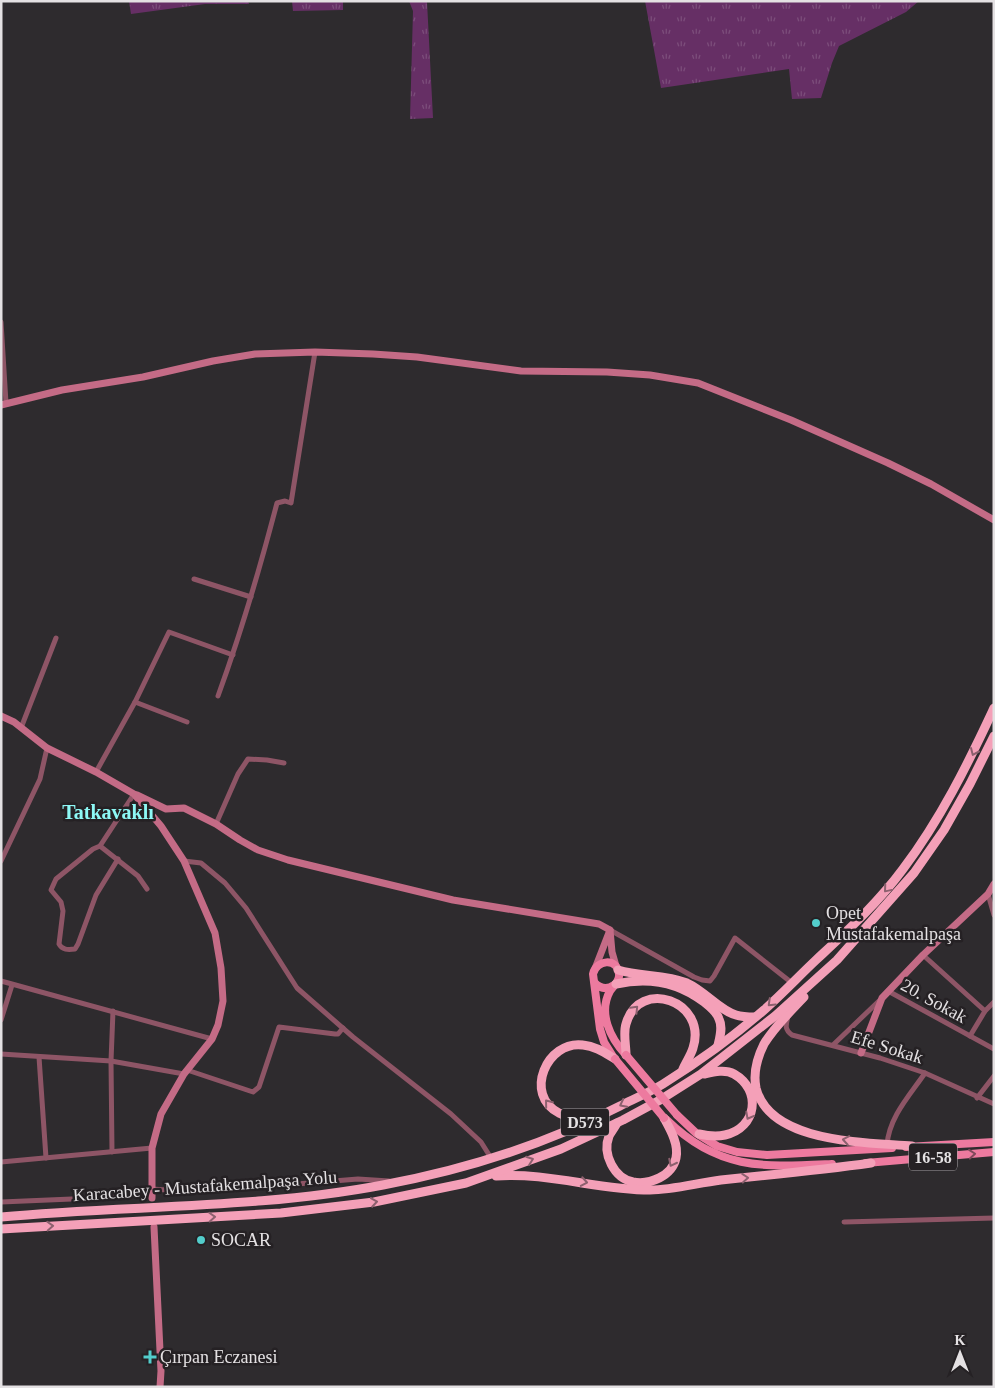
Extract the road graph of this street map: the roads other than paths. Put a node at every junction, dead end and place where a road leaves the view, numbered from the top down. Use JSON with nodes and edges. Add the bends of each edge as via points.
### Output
{"nodes":[{"id":1,"x":1,"y":322,"type":"edge"},
{"id":2,"x":315,"y":352,"type":"junction"},
{"id":3,"x":3,"y":404,"type":"edge"},
{"id":4,"x":994,"y":520,"type":"edge"},
{"id":5,"x":194,"y":579,"type":"dead end"},
{"id":6,"x":251,"y":597,"type":"junction"},
{"id":7,"x":56,"y":638,"type":"dead end"},
{"id":8,"x":233,"y":655,"type":"junction"},
{"id":9,"x":218,"y":696,"type":"dead end"},
{"id":10,"x":135,"y":702,"type":"junction"},
{"id":11,"x":994,"y":708,"type":"edge"},
{"id":12,"x":1,"y":716,"type":"edge"},
{"id":13,"x":187,"y":722,"type":"dead end"},
{"id":14,"x":21,"y":728,"type":"junction"},
{"id":15,"x":994,"y":736,"type":"edge"},
{"id":16,"x":47,"y":748,"type":"junction"},
{"id":17,"x":284,"y":763,"type":"dead end"},
{"id":18,"x":96,"y":772,"type":"junction"},
{"id":19,"x":134,"y":794,"type":"junction"},
{"id":20,"x":216,"y":824,"type":"junction"},
{"id":21,"x":1,"y":841,"type":"edge"},
{"id":22,"x":9,"y":844,"type":"junction"},
{"id":23,"x":100,"y":846,"type":"junction"},
{"id":24,"x":118,"y":859,"type":"junction"},
{"id":25,"x":1,"y":861,"type":"edge"},
{"id":26,"x":184,"y":861,"type":"junction"},
{"id":27,"x":994,"y":885,"type":"edge"},
{"id":28,"x":147,"y":889,"type":"dead end"},
{"id":29,"x":988,"y":894,"type":"junction"},
{"id":30,"x":994,"y":915,"type":"edge"},
{"id":31,"x":610,"y":930,"type":"junction"},
{"id":32,"x":923,"y":955,"type":"junction"},
{"id":33,"x":837,"y":960,"type":"junction"},
{"id":34,"x":596,"y":966,"type":"junction"},
{"id":35,"x":617,"y":968,"type":"junction"},
{"id":36,"x":1,"y":981,"type":"edge"},
{"id":37,"x":595,"y":983,"type":"junction"},
{"id":38,"x":792,"y":983,"type":"junction"},
{"id":39,"x":615,"y":984,"type":"junction"},
{"id":40,"x":12,"y":985,"type":"junction"},
{"id":41,"x":888,"y":991,"type":"junction"},
{"id":42,"x":882,"y":998,"type":"junction"},
{"id":43,"x":994,"y":1002,"type":"edge"},
{"id":44,"x":113,"y":1011,"type":"junction"},
{"id":45,"x":985,"y":1011,"type":"junction"},
{"id":46,"x":789,"y":1014,"type":"junction"},
{"id":47,"x":756,"y":1017,"type":"junction"},
{"id":48,"x":1,"y":1020,"type":"edge"},
{"id":49,"x":343,"y":1028,"type":"junction"},
{"id":50,"x":970,"y":1036,"type":"junction"},
{"id":51,"x":212,"y":1039,"type":"junction"},
{"id":52,"x":718,"y":1045,"type":"junction"},
{"id":53,"x":833,"y":1045,"type":"junction"},
{"id":54,"x":994,"y":1048,"type":"edge"},
{"id":55,"x":861,"y":1052,"type":"junction"},
{"id":56,"x":1,"y":1054,"type":"edge"},
{"id":57,"x":626,"y":1055,"type":"junction"},
{"id":58,"x":39,"y":1057,"type":"junction"},
{"id":59,"x":615,"y":1060,"type":"junction"},
{"id":60,"x":111,"y":1061,"type":"junction"},
{"id":61,"x":682,"y":1070,"type":"junction"},
{"id":62,"x":186,"y":1072,"type":"junction"},
{"id":63,"x":924,"y":1073,"type":"junction"},
{"id":64,"x":701,"y":1074,"type":"junction"},
{"id":65,"x":994,"y":1076,"type":"edge"},
{"id":66,"x":977,"y":1098,"type":"junction"},
{"id":67,"x":994,"y":1104,"type":"edge"},
{"id":68,"x":664,"y":1118,"type":"junction"},
{"id":69,"x":592,"y":1119,"type":"junction"},
{"id":70,"x":618,"y":1122,"type":"junction"},
{"id":71,"x":699,"y":1134,"type":"junction"},
{"id":72,"x":994,"y":1142,"type":"edge"},
{"id":73,"x":888,"y":1146,"type":"junction"},
{"id":74,"x":912,"y":1146,"type":"joint"},
{"id":75,"x":152,"y":1148,"type":"junction"},
{"id":76,"x":112,"y":1152,"type":"junction"},
{"id":77,"x":994,"y":1152,"type":"edge"},
{"id":78,"x":46,"y":1158,"type":"junction"},
{"id":79,"x":491,"y":1159,"type":"junction"},
{"id":80,"x":1,"y":1162,"type":"edge"},
{"id":81,"x":871,"y":1163,"type":"junction"},
{"id":82,"x":483,"y":1177,"type":"junction"},
{"id":83,"x":399,"y":1182,"type":"junction"},
{"id":84,"x":151,"y":1189,"type":"junction"},
{"id":85,"x":152,"y":1198,"type":"dead end"},
{"id":86,"x":1,"y":1202,"type":"edge"},
{"id":87,"x":1,"y":1217,"type":"edge"},
{"id":88,"x":994,"y":1218,"type":"edge"},
{"id":89,"x":844,"y":1222,"type":"dead end"},
{"id":90,"x":154,"y":1227,"type":"dead end"},
{"id":91,"x":1,"y":1229,"type":"edge"},
{"id":92,"x":160,"y":1387,"type":"edge"}],
"edges":[{"from":1,"to":3,"type":"street"},
{"from":2,"to":3,"type":"street","via":[[213,361]]},
{"from":2,"to":4,"type":"street","via":[[417,357],[521,371],[650,375],[698,383],[888,463]]},
{"from":2,"to":6,"type":"street","via":[[290,503],[284,500],[277,503]]},
{"from":5,"to":6,"type":"street"},
{"from":6,"to":8,"type":"street"},
{"from":7,"to":14,"type":"street"},
{"from":8,"to":9,"type":"street"},
{"from":8,"to":10,"type":"street","via":[[169,632]]},
{"from":10,"to":13,"type":"street"},
{"from":10,"to":18,"type":"street"},
{"from":11,"to":38,"type":"highway","name":"Karacabey - Mustafakemalpaşa Yolu","number":"D573","one_way":true,"via":[[969,762],[929,832],[902,871],[871,908]]},
{"from":12,"to":14,"type":"street"},
{"from":14,"to":16,"type":"street"},
{"from":15,"to":33,"type":"highway","name":"Karacabey - Mustafakemalpaşa Yolu","number":"D573","via":[[970,784],[929,852]]},
{"from":16,"to":18,"type":"street"},
{"from":16,"to":22,"type":"street","via":[[40,779]]},
{"from":17,"to":20,"type":"street","via":[[248,759]]},
{"from":18,"to":19,"type":"street"},
{"from":19,"to":20,"type":"street","via":[[166,809],[184,808]]},
{"from":19,"to":23,"type":"street"},
{"from":19,"to":26,"type":"street"},
{"from":20,"to":31,"type":"street","via":[[258,850],[288,860],[453,900],[599,924]]},
{"from":21,"to":22,"type":"street"},
{"from":22,"to":25,"type":"street"},
{"from":23,"to":24,"type":"street"},
{"from":23,"to":24,"type":"street","via":[[56,879],[50,890],[61,902],[63,911],[61,947],[69,950],[78,944],[96,895]]},
{"from":24,"to":28,"type":"street","via":[[138,876]]},
{"from":26,"to":49,"type":"street","via":[[201,864],[225,883],[246,908],[297,988]]},
{"from":26,"to":51,"type":"street","via":[[215,933],[221,968],[223,1001]]},
{"from":27,"to":29,"type":"street"},
{"from":29,"to":30,"type":"street"},
{"from":29,"to":32,"type":"street"},
{"from":31,"to":34,"type":"street"},
{"from":31,"to":35,"type":"street"},
{"from":31,"to":38,"type":"street","via":[[694,977],[710,981],[735,938]]},
{"from":32,"to":41,"type":"street"},
{"from":32,"to":45,"type":"street"},
{"from":33,"to":46,"type":"highway"},
{"from":33,"to":64,"type":"highway","name":"Karacabey - Mustafakemalpaşa Yolu","number":"D573","via":[[775,1016]]},
{"from":34,"to":35,"type":"main road","via":[[604,962]]},
{"from":34,"to":37,"type":"main road","via":[[593,974]]},
{"from":35,"to":39,"type":"main road","via":[[619,978]]},
{"from":35,"to":47,"type":"highway","via":[[689,984],[726,1011],[737,1016]]},
{"from":36,"to":40,"type":"street"},
{"from":37,"to":39,"type":"main road","via":[[602,988]]},
{"from":37,"to":59,"type":"main road","via":[[600,1028]]},
{"from":38,"to":47,"type":"highway","name":"Karacabey - Mustafakemalpaşa Yolu","number":"D573","one_way":true},
{"from":39,"to":52,"type":"highway","via":[[663,982],[695,995],[719,1017]]},
{"from":39,"to":57,"type":"main road","via":[[607,999],[606,1017],[609,1032]]},
{"from":40,"to":44,"type":"street"},
{"from":40,"to":48,"type":"street"},
{"from":41,"to":42,"type":"street"},
{"from":41,"to":50,"type":"street","name":"20. Sokak"},
{"from":42,"to":53,"type":"street"},
{"from":42,"to":55,"type":"street"},
{"from":43,"to":45,"type":"street"},
{"from":44,"to":51,"type":"street"},
{"from":44,"to":60,"type":"street"},
{"from":45,"to":50,"type":"street"},
{"from":46,"to":53,"type":"street","name":"Efe Sokak","via":[[785,1027],[792,1035]]},
{"from":73,"to":46,"type":"highway","one_way":true,"via":[[808,1132],[787,1125],[765,1106],[757,1092],[755,1069],[772,1032]]},
{"from":47,"to":52,"type":"highway","name":"Karacabey - Mustafakemalpaşa Yolu","number":"D573"},
{"from":49,"to":62,"type":"street","via":[[335,1034],[279,1028],[259,1087],[253,1092]]},
{"from":49,"to":79,"type":"street","via":[[451,1114],[480,1142]]},
{"from":50,"to":54,"type":"street","name":"20. Sokak"},
{"from":51,"to":62,"type":"street"},
{"from":52,"to":61,"type":"highway","name":"Karacabey - Mustafakemalpaşa Yolu","number":"D573"},
{"from":53,"to":55,"type":"street","name":"Efe Sokak"},
{"from":55,"to":63,"type":"street","name":"Efe Sokak"},
{"from":56,"to":58,"type":"street"},
{"from":57,"to":61,"type":"highway","one_way":true,"via":[[625,1027],[634,1008],[654,998],[666,998],[678,1003],[693,1023],[694,1047]]},
{"from":57,"to":71,"type":"main road","bridge":true,"via":[[677,1115]]},
{"from":58,"to":60,"type":"street"},
{"from":58,"to":78,"type":"street"},
{"from":59,"to":68,"type":"main road","bridge":true},
{"from":69,"to":59,"type":"highway","one_way":true,"via":[[572,1118],[548,1105],[543,1096],[541,1076],[558,1050],[569,1045],[595,1047]]},
{"from":60,"to":62,"type":"street"},
{"from":60,"to":76,"type":"street"},
{"from":61,"to":69,"type":"highway","name":"Karacabey - Mustafakemalpaşa Yolu","number":"D573","one_way":true,"via":[[662,1084]]},
{"from":62,"to":75,"type":"street","via":[[161,1114]]},
{"from":63,"to":66,"type":"street","name":"Efe Sokak"},
{"from":63,"to":73,"type":"street","via":[[894,1119]]},
{"from":64,"to":70,"type":"highway","name":"Karacabey - Mustafakemalpaşa Yolu","number":"D573"},
{"from":64,"to":71,"type":"highway","one_way":true,"via":[[733,1074],[742,1080],[753,1104],[752,1114],[738,1130],[727,1135]]},
{"from":65,"to":66,"type":"street"},
{"from":66,"to":67,"type":"street","name":"Efe Sokak"},
{"from":68,"to":70,"type":"highway","one_way":true,"via":[[676,1145],[676,1157],[662,1177],[650,1182],[633,1182],[624,1178],[610,1162],[609,1137]]},
{"from":68,"to":81,"type":"main road","via":[[694,1144],[713,1154],[757,1166]]},
{"from":69,"to":79,"type":"highway","name":"Karacabey - Mustafakemalpaşa Yolu","number":"D573"},
{"from":82,"to":70,"type":"highway","name":"Karacabey - Mustafakemalpaşa Yolu","number":"D573","one_way":true,"via":[[561,1149]]},
{"from":71,"to":73,"type":"main road","via":[[717,1146],[767,1156]]},
{"from":72,"to":74,"type":"main road","number":"16-58"},
{"from":73,"to":74,"type":"highway"},
{"from":75,"to":76,"type":"street"},
{"from":75,"to":84,"type":"street"},
{"from":76,"to":78,"type":"street"},
{"from":81,"to":77,"type":"main road","number":"16-58","one_way":true},
{"from":78,"to":80,"type":"street"},
{"from":79,"to":83,"type":"highway","name":"Karacabey - Mustafakemalpaşa Yolu","number":"D573"},
{"from":82,"to":81,"type":"highway","one_way":true,"via":[[543,1176],[622,1189],[653,1190]]},
{"from":91,"to":82,"type":"highway","name":"Karacabey - Mustafakemalpaşa Yolu","number":"D573","one_way":true,"via":[[281,1213],[374,1202]]},
{"from":83,"to":84,"type":"street","via":[[358,1179],[222,1190]]},
{"from":83,"to":87,"type":"highway","name":"Karacabey - Mustafakemalpaşa Yolu","number":"D573","via":[[272,1200]]},
{"from":84,"to":85,"type":"street"},
{"from":84,"to":86,"type":"street","via":[[119,1197]]},
{"from":88,"to":89,"type":"street"},
{"from":90,"to":92,"type":"street","via":[[162,1371]]}]}
